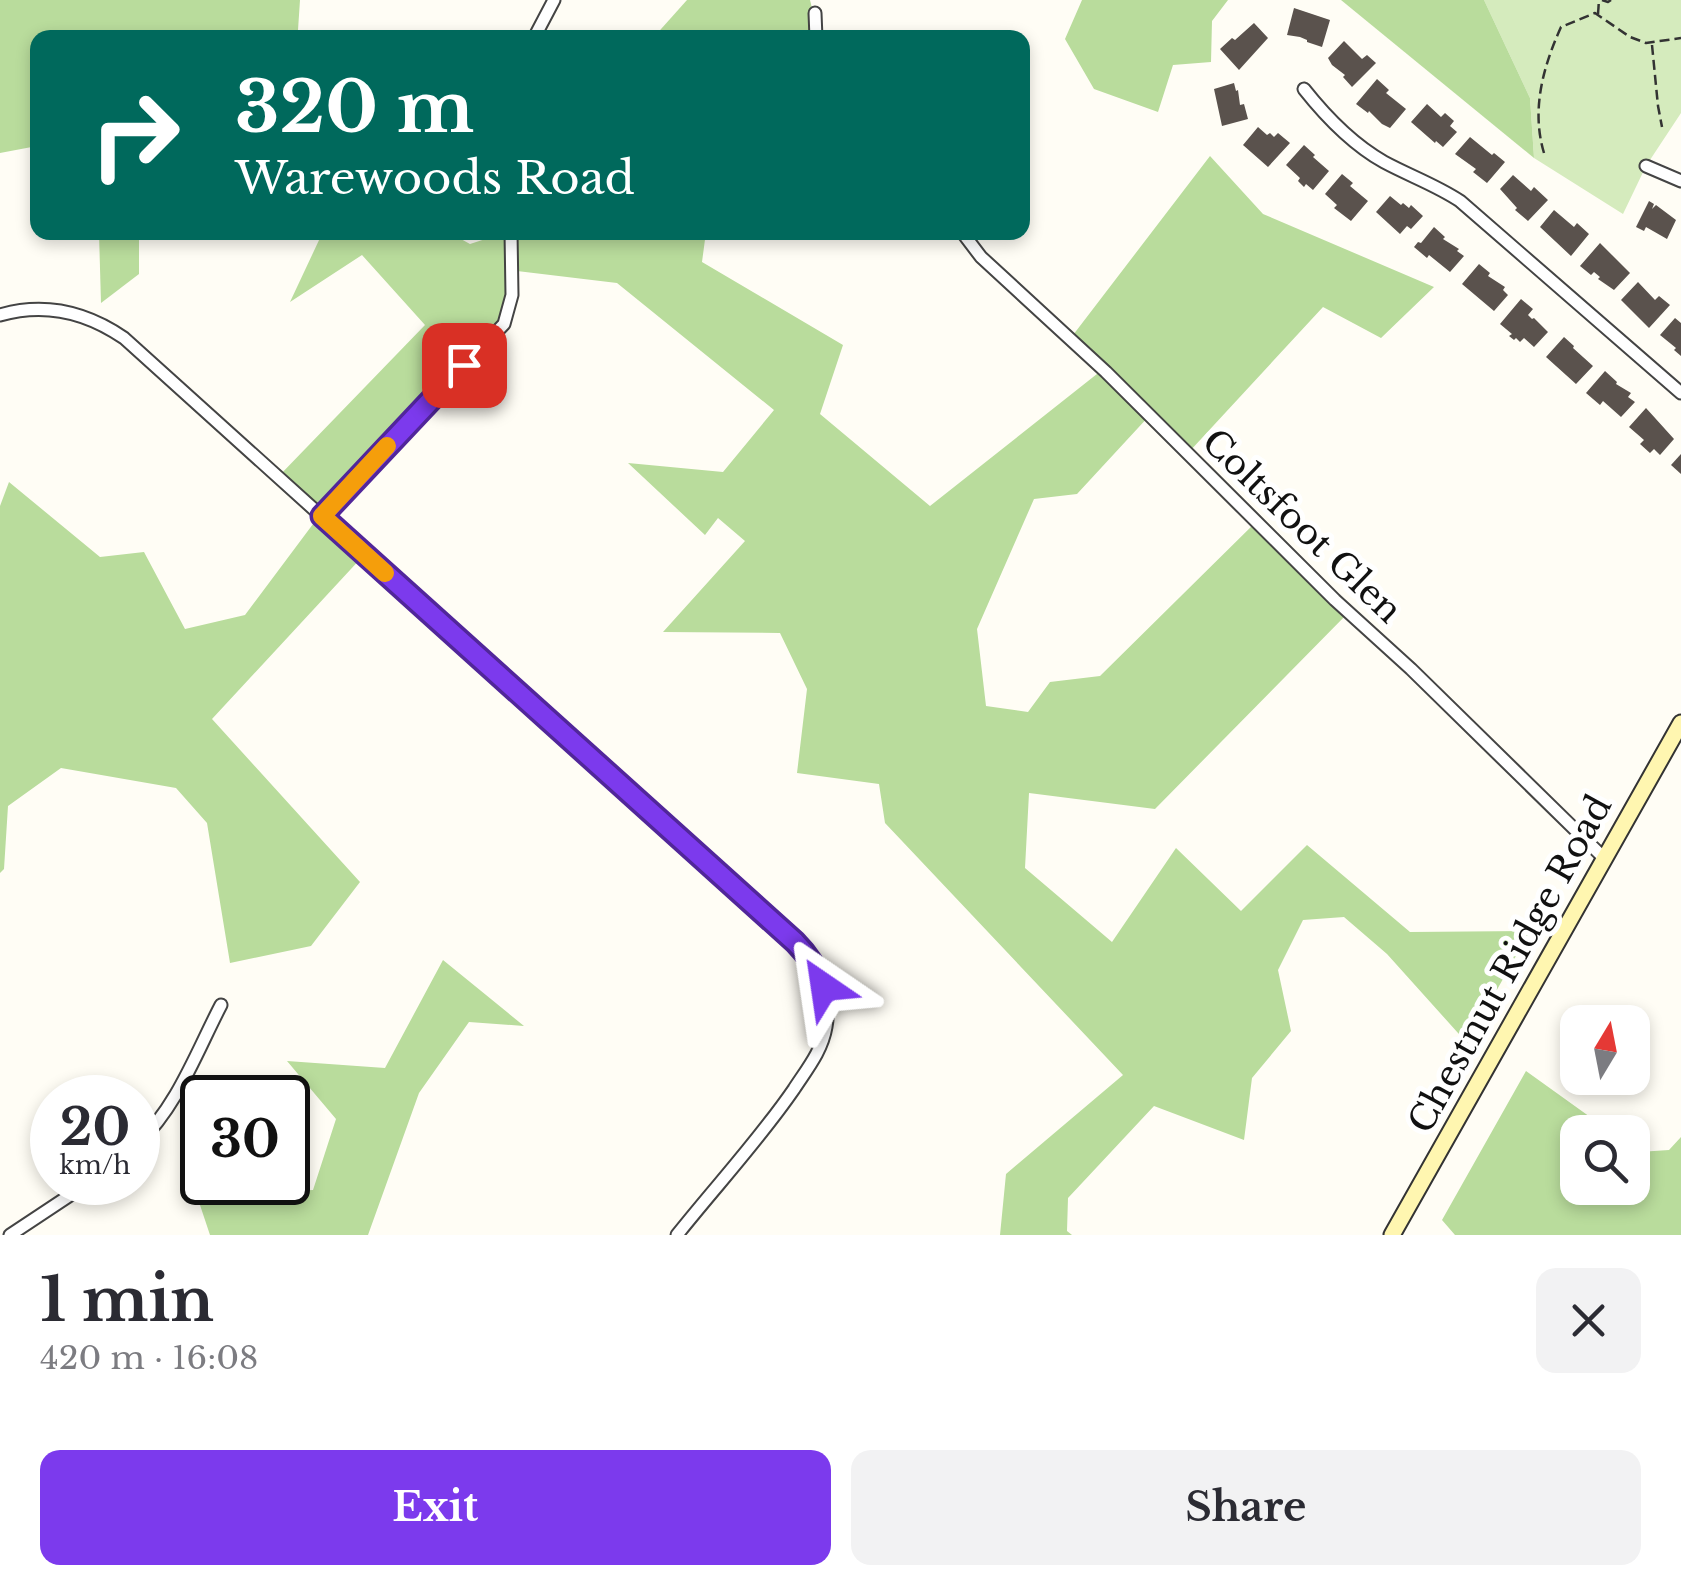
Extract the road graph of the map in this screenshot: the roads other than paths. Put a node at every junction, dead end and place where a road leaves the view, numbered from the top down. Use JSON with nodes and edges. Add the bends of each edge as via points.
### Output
{"nodes":[{"id":1,"x":554,"y":0,"type":"edge"},
{"id":2,"x":815,"y":14,"type":"dead end"},
{"id":3,"x":538,"y":30,"type":"edge"},
{"id":4,"x":816,"y":30,"type":"edge"},
{"id":5,"x":1304,"y":89,"type":"dead end"},
{"id":6,"x":1646,"y":166,"type":"dead end"},
{"id":7,"x":1681,"y":181,"type":"edge"},
{"id":8,"x":511,"y":240,"type":"edge"},
{"id":9,"x":968,"y":240,"type":"edge"},
{"id":10,"x":0,"y":314,"type":"edge"},
{"id":11,"x":1681,"y":393,"type":"edge"},
{"id":12,"x":322,"y":516,"type":"junction"},
{"id":13,"x":1681,"y":723,"type":"edge"},
{"id":14,"x":1604,"y":858,"type":"junction"},
{"id":15,"x":221,"y":1004,"type":"dead end"},
{"id":16,"x":160,"y":1118,"type":"edge"},
{"id":17,"x":55,"y":1205,"type":"edge"},
{"id":18,"x":10,"y":1235,"type":"edge"},
{"id":19,"x":677,"y":1235,"type":"edge"},
{"id":20,"x":1392,"y":1235,"type":"edge"}],
"edges":[{"from":1,"to":3,"type":"street"},
{"from":2,"to":4,"type":"street"},
{"from":5,"to":11,"type":"street","via":[[1357,144],[1460,202]]},
{"from":6,"to":7,"type":"street"},
{"from":8,"to":12,"type":"street","via":[[512,295],[504,324]]},
{"from":9,"to":14,"type":"street","name":"Coltsfoot Glen"},
{"from":10,"to":12,"type":"street","via":[[63,310],[106,326]]},
{"from":12,"to":19,"type":"street","via":[[795,942],[818,970],[828,1006],[816,1055]]},
{"from":13,"to":14,"type":"main road","name":"Chestnut Ridge Road"},
{"from":14,"to":20,"type":"main road","name":"Chestnut Ridge Road"},
{"from":15,"to":16,"type":"street"},
{"from":17,"to":18,"type":"street"}]}
